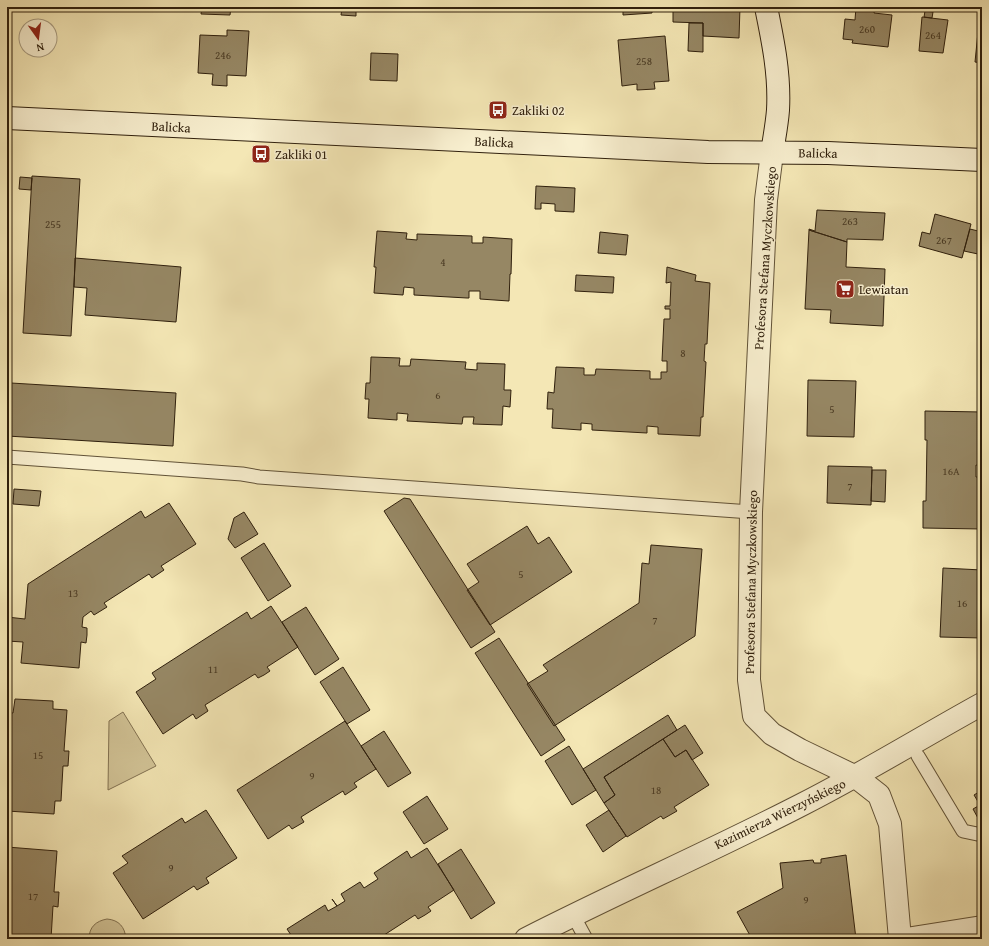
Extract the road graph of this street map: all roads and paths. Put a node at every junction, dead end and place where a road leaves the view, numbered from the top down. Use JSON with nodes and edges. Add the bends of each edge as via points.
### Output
{"nodes":[{"id":1,"x":766,"y":7,"type":"edge"},
{"id":2,"x":7,"y":118,"type":"edge"},
{"id":3,"x":772,"y":153,"type":"junction"},
{"id":4,"x":982,"y":160,"type":"edge"},
{"id":5,"x":7,"y":457,"type":"edge"},
{"id":6,"x":751,"y":512,"type":"junction"},
{"id":7,"x":982,"y":704,"type":"edge"},
{"id":8,"x":918,"y":756,"type":"dead end"},
{"id":9,"x":856,"y":777,"type":"junction"},
{"id":10,"x":982,"y":835,"type":"edge"},
{"id":11,"x":573,"y":915,"type":"junction"},
{"id":12,"x":982,"y":926,"type":"edge"},
{"id":13,"x":526,"y":939,"type":"edge"},
{"id":14,"x":586,"y":939,"type":"edge"},
{"id":15,"x":900,"y":939,"type":"edge"},
{"id":16,"x":906,"y":939,"type":"edge"}],
"edges":[{"from":1,"to":3,"type":"street","name":"Profesora Stefana Myczkowskiego","via":[[775,48],[777,74],[778,110]]},
{"from":2,"to":3,"type":"street","name":"Balicka"},
{"from":3,"to":4,"type":"street","name":"Balicka","via":[[867,154]]},
{"from":3,"to":6,"type":"street","name":"Profesora Stefana Myczkowskiego","via":[[766,200]]},
{"from":5,"to":6,"type":"lane"},
{"from":6,"to":9,"type":"street","name":"Profesora Stefana Myczkowskiego","via":[[749,680],[754,716],[772,734]]},
{"from":7,"to":9,"type":"street","name":"Kazimierza Wierzyńskiego"},
{"from":8,"to":10,"type":"lane","via":[[963,831]]},
{"from":9,"to":11,"type":"street","name":"Kazimierza Wierzyńskiego"},
{"from":9,"to":15,"type":"street","name":"Profesora Stefana Myczkowskiego","via":[[879,795],[890,824]]},
{"from":11,"to":13,"type":"street","name":"Kazimierza Wierzyńskiego"},
{"from":11,"to":14,"type":"lane"},
{"from":12,"to":16,"type":"street"}]}
